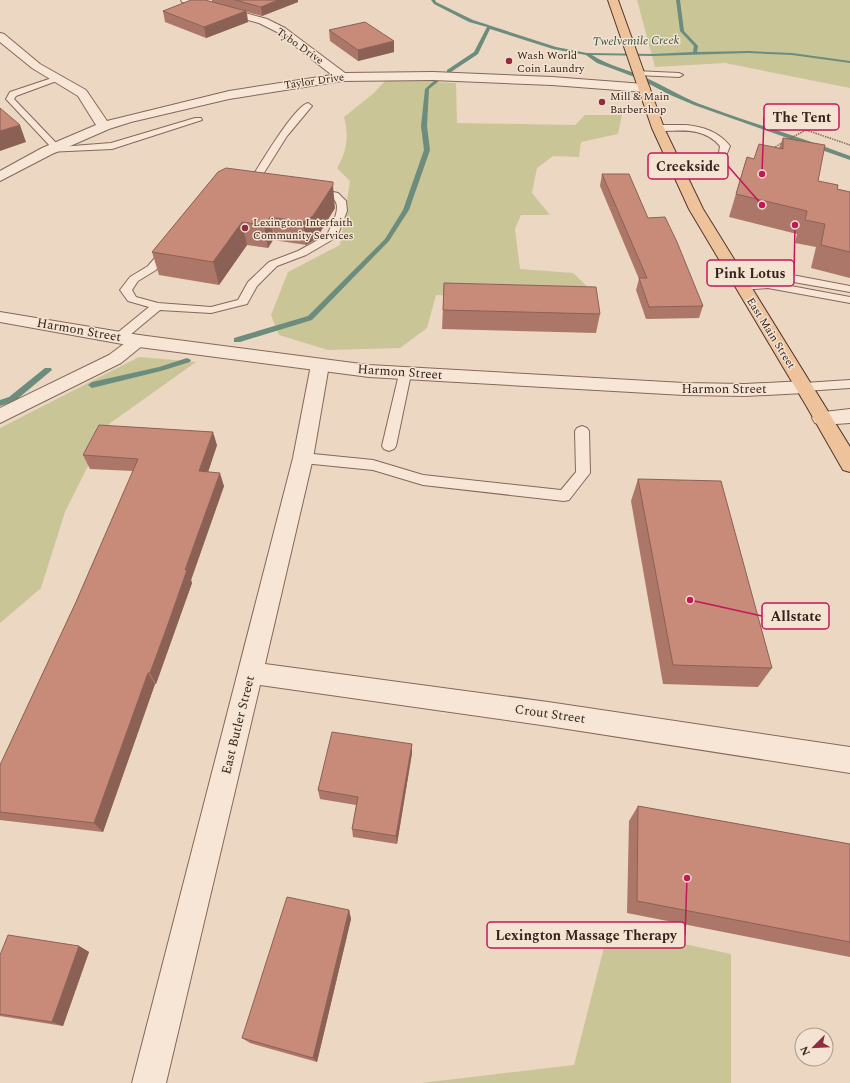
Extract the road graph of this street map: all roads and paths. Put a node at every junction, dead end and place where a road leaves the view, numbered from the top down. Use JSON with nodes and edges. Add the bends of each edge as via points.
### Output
{"nodes":[{"id":1,"x":186,"y":0,"type":"edge"},
{"id":2,"x":613,"y":0,"type":"edge"},
{"id":3,"x":0,"y":36,"type":"edge"},
{"id":4,"x":679,"y":75,"type":"dead end"},
{"id":5,"x":342,"y":77,"type":"junction"},
{"id":6,"x":58,"y":79,"type":"junction"},
{"id":7,"x":641,"y":81,"type":"junction"},
{"id":8,"x":308,"y":106,"type":"dead end"},
{"id":9,"x":807,"y":118,"type":"dead end"},
{"id":10,"x":198,"y":120,"type":"dead end"},
{"id":11,"x":104,"y":126,"type":"junction"},
{"id":12,"x":658,"y":128,"type":"junction"},
{"id":13,"x":806,"y":130,"type":"junction"},
{"id":14,"x":850,"y":145,"type":"edge"},
{"id":15,"x":53,"y":149,"type":"junction"},
{"id":16,"x":768,"y":150,"type":"edge"},
{"id":17,"x":673,"y":162,"type":"junction"},
{"id":18,"x":0,"y":177,"type":"edge"},
{"id":19,"x":268,"y":186,"type":"edge"},
{"id":20,"x":303,"y":189,"type":"edge"},
{"id":21,"x":174,"y":241,"type":"edge"},
{"id":22,"x":768,"y":285,"type":"junction"},
{"id":23,"x":742,"y":287,"type":"junction"},
{"id":24,"x":850,"y":289,"type":"edge"},
{"id":25,"x":850,"y":300,"type":"edge"},
{"id":26,"x":157,"y":306,"type":"junction"},
{"id":27,"x":0,"y":317,"type":"edge"},
{"id":28,"x":120,"y":337,"type":"junction"},
{"id":29,"x":139,"y":341,"type":"junction"},
{"id":30,"x":320,"y":365,"type":"junction"},
{"id":31,"x":405,"y":374,"type":"junction"},
{"id":32,"x":850,"y":384,"type":"edge"},
{"id":33,"x":804,"y":387,"type":"junction"},
{"id":34,"x":0,"y":416,"type":"edge"},
{"id":35,"x":850,"y":416,"type":"edge"},
{"id":36,"x":822,"y":418,"type":"junction"},
{"id":37,"x":582,"y":430,"type":"dead end"},
{"id":38,"x":389,"y":446,"type":"dead end"},
{"id":39,"x":303,"y":458,"type":"junction"},
{"id":40,"x":850,"y":465,"type":"edge"},
{"id":41,"x":250,"y":673,"type":"junction"},
{"id":42,"x":850,"y":760,"type":"edge"},
{"id":43,"x":149,"y":1083,"type":"edge"}],
"edges":[{"from":1,"to":5,"type":"street","name":"Tybo Drive","via":[[281,30]]},
{"from":2,"to":7,"type":"main road","name":"East Main Street"},
{"from":3,"to":6,"type":"street","via":[[36,66]]},
{"from":4,"to":7,"type":"lane"},
{"from":5,"to":7,"type":"street","name":"Taylor Drive","via":[[433,76],[552,81]]},
{"from":5,"to":11,"type":"street","name":"Taylor Drive","via":[[229,95]]},
{"from":6,"to":11,"type":"street","via":[[88,98],[97,119]]},
{"from":6,"to":15,"type":"lane","via":[[19,90],[10,99]]},
{"from":7,"to":12,"type":"main road","name":"East Main Street"},
{"from":8,"to":19,"type":"lane","via":[[275,145],[248,185]]},
{"from":9,"to":13,"type":"path"},
{"from":10,"to":15,"type":"lane","via":[[112,146]]},
{"from":11,"to":15,"type":"street","name":"Taylor Drive"},
{"from":12,"to":17,"type":"main road","name":"East Main Street"},
{"from":12,"to":17,"type":"lane","via":[[683,127],[707,131],[720,138],[725,146],[723,154],[712,160]]},
{"from":13,"to":14,"type":"path"},
{"from":13,"to":16,"type":"path"},
{"from":15,"to":18,"type":"street","name":"Taylor Drive"},
{"from":17,"to":23,"type":"main road","name":"East Main Street","via":[[696,209]]},
{"from":20,"to":26,"type":"lane","via":[[335,195],[341,201],[342,211],[332,237],[302,253],[273,264],[252,284],[243,302],[211,310]]},
{"from":21,"to":26,"type":"lane","via":[[156,264],[134,279],[126,290],[132,299]]},
{"from":22,"to":23,"type":"lane"},
{"from":22,"to":24,"type":"lane","via":[[786,276]]},
{"from":22,"to":25,"type":"lane"},
{"from":23,"to":33,"type":"main road","name":"East Main Street"},
{"from":26,"to":28,"type":"lane"},
{"from":27,"to":28,"type":"street","name":"Harmon Street"},
{"from":28,"to":29,"type":"street","name":"Harmon Street"},
{"from":29,"to":30,"type":"street","name":"Harmon Street"},
{"from":29,"to":34,"type":"street","via":[[115,359]]},
{"from":30,"to":31,"type":"street","name":"Harmon Street"},
{"from":30,"to":39,"type":"street","name":"East Butler Street"},
{"from":31,"to":33,"type":"street","name":"Harmon Street","via":[[684,389]]},
{"from":31,"to":38,"type":"lane"},
{"from":32,"to":33,"type":"lane"},
{"from":33,"to":36,"type":"main road","name":"East Main Street"},
{"from":35,"to":36,"type":"street"},
{"from":36,"to":40,"type":"main road","name":"East Main Street"},
{"from":37,"to":39,"type":"lane","via":[[582,473],[564,496],[423,480],[373,465]]},
{"from":39,"to":41,"type":"street","name":"East Butler Street"},
{"from":41,"to":42,"type":"street","name":"Crout Street","via":[[548,714]]},
{"from":41,"to":43,"type":"street","name":"East Butler Street"}]}
